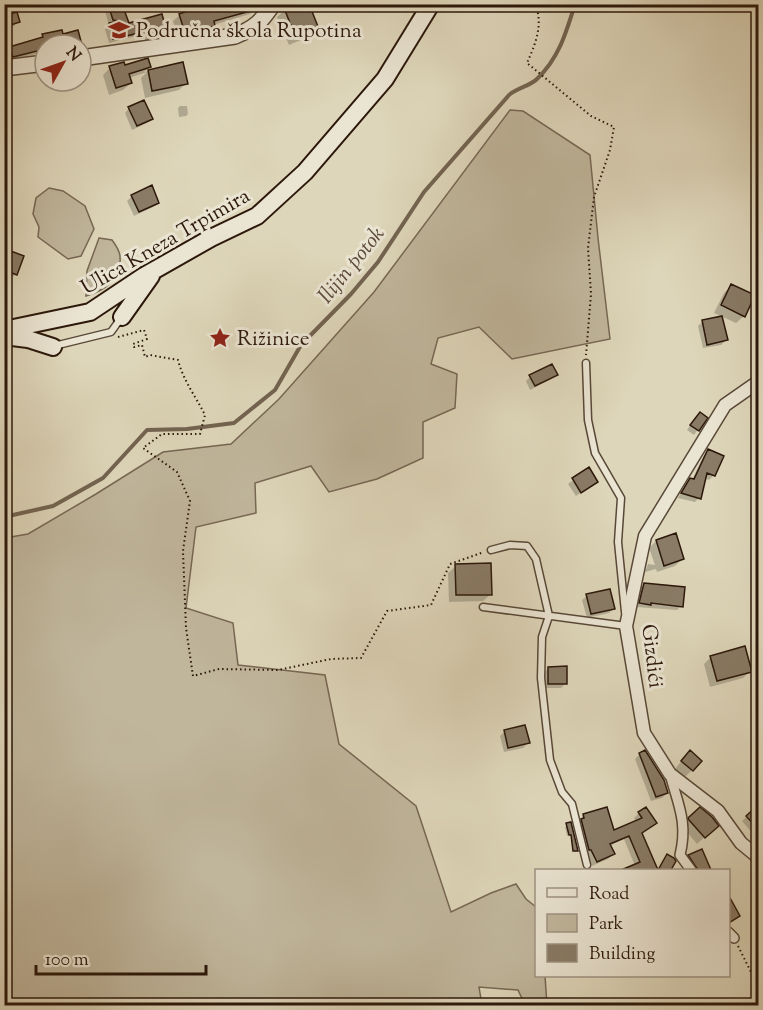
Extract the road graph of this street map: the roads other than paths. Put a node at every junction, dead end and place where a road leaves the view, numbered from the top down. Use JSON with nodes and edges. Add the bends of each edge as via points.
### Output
{"nodes":[{"id":1,"x":273,"y":4,"type":"edge"},
{"id":2,"x":432,"y":4,"type":"edge"},
{"id":3,"x":93,"y":56,"type":"edge"},
{"id":4,"x":33,"y":64,"type":"edge"},
{"id":5,"x":4,"y":68,"type":"edge"},
{"id":6,"x":156,"y":269,"type":"junction"},
{"id":7,"x":122,"y":317,"type":"joint"},
{"id":8,"x":4,"y":330,"type":"edge"},
{"id":9,"x":4,"y":336,"type":"edge"},
{"id":10,"x":53,"y":347,"type":"joint"},
{"id":11,"x":586,"y":363,"type":"road end"},
{"id":12,"x":759,"y":382,"type":"edge"},
{"id":13,"x":491,"y":550,"type":"road end"},
{"id":14,"x":483,"y":607,"type":"dead end"},
{"id":15,"x":549,"y":616,"type":"junction"},
{"id":16,"x":626,"y":626,"type":"junction"},
{"id":17,"x":670,"y":774,"type":"junction"},
{"id":18,"x":759,"y":857,"type":"edge"},
{"id":19,"x":586,"y":865,"type":"dead end"},
{"id":20,"x":690,"y":869,"type":"edge"}],
"edges":[{"from":1,"to":3,"type":"street","via":[[252,29],[235,36]]},
{"from":2,"to":6,"type":"main road","name":"Ulica Kneza Trpimira","via":[[385,79],[305,172],[257,216]]},
{"from":4,"to":5,"type":"street"},
{"from":6,"to":7,"type":"main road"},
{"from":6,"to":8,"type":"main road","name":"Ulica Kneza Trpimira","via":[[90,312]]},
{"from":7,"to":10,"type":"lane","via":[[111,332]]},
{"from":9,"to":10,"type":"main road"},
{"from":11,"to":16,"type":"lane","via":[[588,420],[595,453],[621,498],[618,542]]},
{"from":12,"to":16,"type":"street","name":"Gizdići","via":[[725,405],[645,536]]},
{"from":13,"to":15,"type":"lane","via":[[527,546],[536,559]]},
{"from":14,"to":15,"type":"lane"},
{"from":15,"to":16,"type":"lane"},
{"from":15,"to":19,"type":"lane","via":[[542,637],[541,678],[550,760],[562,792],[572,804]]},
{"from":16,"to":17,"type":"street","name":"Gizdići","via":[[644,733]]},
{"from":17,"to":18,"type":"street","name":"Gizdići","via":[[718,811],[741,843]]},
{"from":17,"to":20,"type":"street","via":[[684,818],[680,855]]}]}
